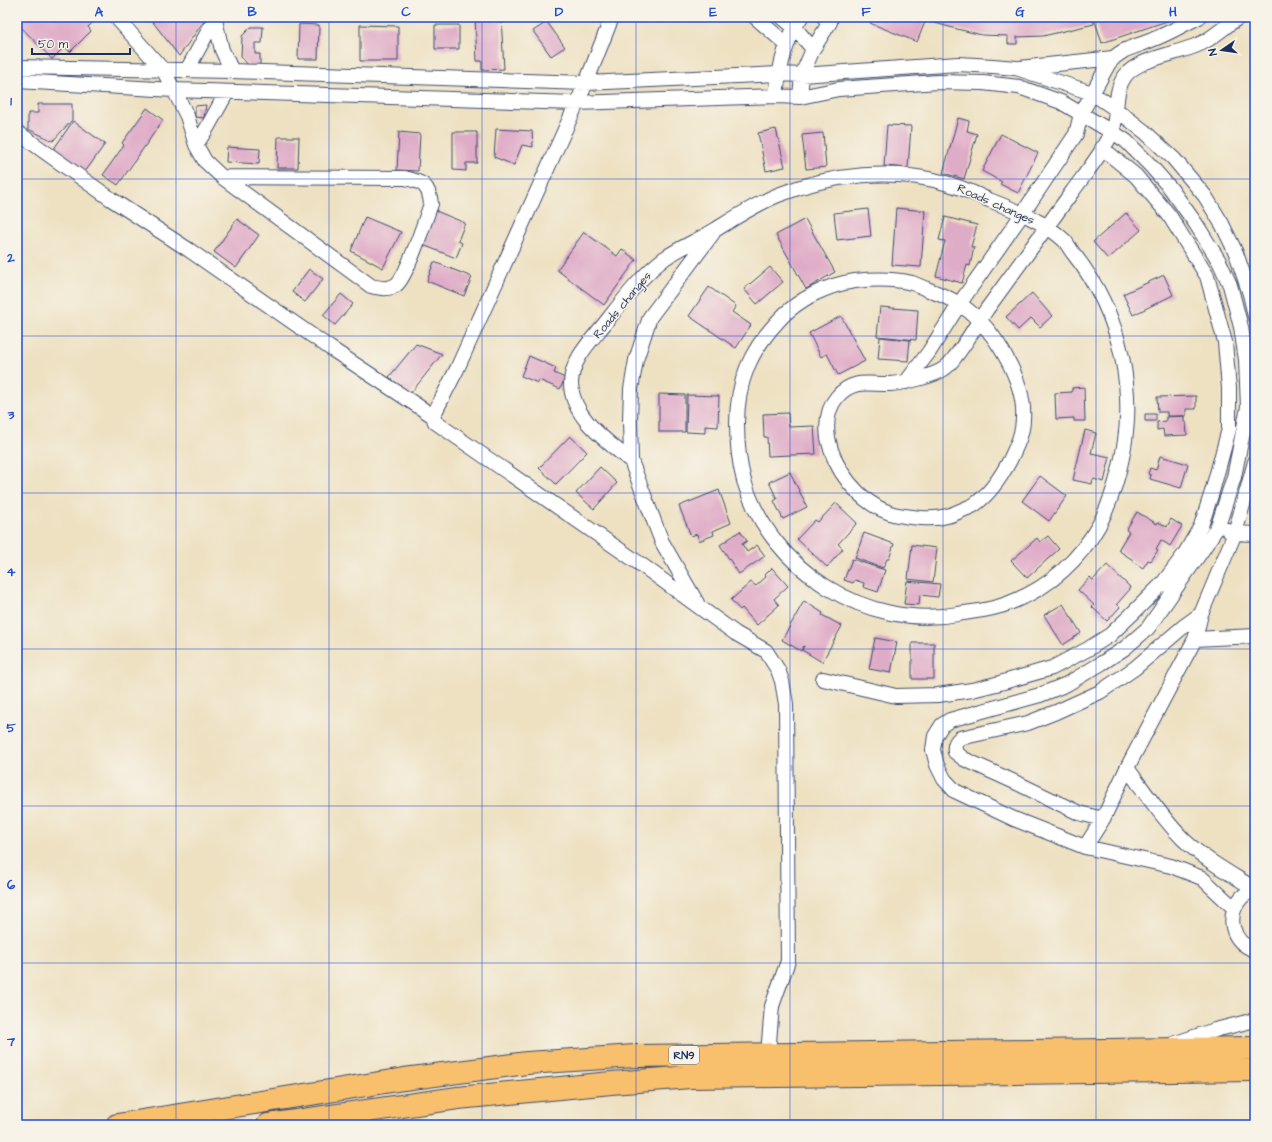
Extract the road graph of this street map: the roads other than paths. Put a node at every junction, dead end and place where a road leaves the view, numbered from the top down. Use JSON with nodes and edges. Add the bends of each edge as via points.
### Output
{"nodes":[{"id":1,"x":116,"y":17,"type":"edge"},
{"id":2,"x":612,"y":17,"type":"edge"},
{"id":3,"x":755,"y":17,"type":"edge"},
{"id":4,"x":782,"y":17,"type":"edge"},
{"id":5,"x":824,"y":17,"type":"edge"},
{"id":6,"x":1199,"y":17,"type":"edge"},
{"id":7,"x":1239,"y":17,"type":"edge"},
{"id":8,"x":216,"y":19,"type":"edge"},
{"id":9,"x":798,"y":22,"type":"edge"},
{"id":10,"x":787,"y":44,"type":"junction"},
{"id":11,"x":813,"y":49,"type":"junction"},
{"id":12,"x":1113,"y":58,"type":"junction"},
{"id":13,"x":17,"y":67,"type":"edge"},
{"id":14,"x":1016,"y":68,"type":"junction"},
{"id":15,"x":162,"y":70,"type":"junction"},
{"id":16,"x":187,"y":70,"type":"junction"},
{"id":17,"x":232,"y":71,"type":"junction"},
{"id":18,"x":778,"y":74,"type":"junction"},
{"id":19,"x":802,"y":75,"type":"junction"},
{"id":20,"x":17,"y":81,"type":"edge"},
{"id":21,"x":586,"y":83,"type":"junction"},
{"id":22,"x":174,"y":90,"type":"junction"},
{"id":23,"x":227,"y":92,"type":"junction"},
{"id":24,"x":1092,"y":93,"type":"junction"},
{"id":25,"x":776,"y":96,"type":"junction"},
{"id":26,"x":800,"y":97,"type":"junction"},
{"id":27,"x":576,"y":103,"type":"junction"},
{"id":28,"x":1117,"y":110,"type":"junction"},
{"id":29,"x":1081,"y":114,"type":"junction"},
{"id":30,"x":17,"y":132,"type":"edge"},
{"id":31,"x":1112,"y":132,"type":"junction"},
{"id":32,"x":196,"y":145,"type":"junction"},
{"id":33,"x":1102,"y":148,"type":"junction"},
{"id":34,"x":222,"y":177,"type":"junction"},
{"id":35,"x":1023,"y":213,"type":"junction"},
{"id":36,"x":1046,"y":227,"type":"junction"},
{"id":37,"x":716,"y":230,"type":"junction"},
{"id":38,"x":1236,"y":253,"type":"junction"},
{"id":39,"x":1219,"y":260,"type":"junction"},
{"id":40,"x":960,"y":304,"type":"junction"},
{"id":41,"x":1255,"y":316,"type":"edge"},
{"id":42,"x":979,"y":320,"type":"junction"},
{"id":43,"x":906,"y":382,"type":"junction"},
{"id":44,"x":433,"y":416,"type":"junction"},
{"id":45,"x":631,"y":461,"type":"junction"},
{"id":46,"x":1255,"y":462,"type":"edge"},
{"id":47,"x":1218,"y":526,"type":"junction"},
{"id":48,"x":1235,"y":532,"type":"junction"},
{"id":49,"x":1255,"y":534,"type":"edge"},
{"id":50,"x":700,"y":609,"type":"junction"},
{"id":51,"x":1201,"y":614,"type":"junction"},
{"id":52,"x":1255,"y":636,"type":"edge"},
{"id":53,"x":1195,"y":639,"type":"junction"},
{"id":54,"x":823,"y":679,"type":"dead end"},
{"id":55,"x":1127,"y":768,"type":"junction"},
{"id":56,"x":1103,"y":819,"type":"junction"},
{"id":57,"x":1085,"y":847,"type":"junction"},
{"id":58,"x":1255,"y":889,"type":"edge"},
{"id":59,"x":1234,"y":908,"type":"junction"},
{"id":60,"x":1255,"y":950,"type":"edge"},
{"id":61,"x":1255,"y":1020,"type":"edge"},
{"id":62,"x":1255,"y":1048,"type":"edge"},
{"id":63,"x":1157,"y":1049,"type":"junction"},
{"id":64,"x":768,"y":1054,"type":"junction"},
{"id":65,"x":1255,"y":1070,"type":"edge"},
{"id":66,"x":117,"y":1125,"type":"edge"},
{"id":67,"x":268,"y":1125,"type":"edge"}],
"edges":[{"from":1,"to":15,"type":"street"},
{"from":2,"to":21,"type":"street"},
{"from":3,"to":10,"type":"street"},
{"from":4,"to":9,"type":"street"},
{"from":5,"to":11,"type":"street","via":[[830,22]]},
{"from":6,"to":12,"type":"street","via":[[1154,40],[1127,48]]},
{"from":7,"to":28,"type":"street","name":"Roads changes","via":[[1195,47],[1135,67],[1126,74],[1118,93]]},
{"from":8,"to":16,"type":"street"},
{"from":8,"to":17,"type":"street","via":[[222,50]]},
{"from":9,"to":10,"type":"street"},
{"from":9,"to":11,"type":"street"},
{"from":10,"to":18,"type":"street"},
{"from":11,"to":19,"type":"street"},
{"from":12,"to":14,"type":"street"},
{"from":12,"to":24,"type":"street"},
{"from":13,"to":15,"type":"street"},
{"from":14,"to":19,"type":"street","via":[[958,64]]},
{"from":14,"to":24,"type":"street"},
{"from":15,"to":16,"type":"street"},
{"from":15,"to":22,"type":"street"},
{"from":16,"to":17,"type":"street"},
{"from":17,"to":21,"type":"street"},
{"from":18,"to":19,"type":"street"},
{"from":18,"to":21,"type":"street"},
{"from":18,"to":25,"type":"street"},
{"from":19,"to":26,"type":"street"},
{"from":20,"to":22,"type":"street"},
{"from":21,"to":27,"type":"street"},
{"from":22,"to":23,"type":"street"},
{"from":22,"to":32,"type":"street"},
{"from":23,"to":27,"type":"street"},
{"from":23,"to":32,"type":"street"},
{"from":24,"to":28,"type":"street"},
{"from":24,"to":29,"type":"street"},
{"from":25,"to":26,"type":"street"},
{"from":25,"to":27,"type":"street"},
{"from":26,"to":29,"type":"street","via":[[839,89],[938,82],[983,83],[1019,87],[1061,102]]},
{"from":27,"to":44,"type":"street","via":[[457,369]]},
{"from":28,"to":31,"type":"street","name":"Roads changes"},
{"from":28,"to":38,"type":"street","via":[[1145,132],[1178,164],[1205,196]]},
{"from":29,"to":31,"type":"street"},
{"from":29,"to":35,"type":"street","via":[[1076,134]]},
{"from":30,"to":44,"type":"street","via":[[111,199]]},
{"from":31,"to":33,"type":"street","name":"Roads changes"},
{"from":31,"to":39,"type":"street","via":[[1126,141],[1171,189]]},
{"from":32,"to":34,"type":"street","via":[[205,161]]},
{"from":33,"to":36,"type":"street","name":"Roads changes"},
{"from":33,"to":54,"type":"street","via":[[1136,176],[1173,220],[1207,276],[1225,342],[1229,429],[1201,526],[1167,577],[1131,615],[1110,635],[1052,668],[972,690],[938,695],[896,696]]},
{"from":34,"to":34,"type":"street","via":[[371,286],[385,288],[397,284],[406,269],[431,204],[430,193],[425,185],[405,178]]},
{"from":35,"to":36,"type":"street","name":"Roads changes"},
{"from":35,"to":37,"type":"street","name":"Roads changes","via":[[950,184],[916,176],[880,174],[821,181],[777,195],[737,215]]},
{"from":35,"to":40,"type":"street"},
{"from":36,"to":40,"type":"street","name":"Roads changes","via":[[1065,242],[1087,271],[1114,326],[1123,360],[1129,408],[1125,444],[1106,513],[1092,537],[1071,564],[1039,589],[1009,604],[944,617],[915,617],[876,609],[838,595],[807,574],[775,541],[752,504],[742,475],[737,445],[737,402],[744,371],[764,336],[789,309],[806,298],[847,282],[908,282]]},
{"from":36,"to":42,"type":"street","name":"Roads changes"},
{"from":37,"to":45,"type":"street","via":[[650,317],[636,360],[631,389]]},
{"from":37,"to":45,"type":"street","name":"Roads changes","via":[[674,252],[643,277],[575,364],[571,386],[581,414],[592,428]]},
{"from":38,"to":39,"type":"street"},
{"from":38,"to":41,"type":"street"},
{"from":39,"to":47,"type":"street","via":[[1230,285],[1241,327],[1246,360],[1248,406],[1234,477]]},
{"from":40,"to":42,"type":"street","name":"Roads changes"},
{"from":40,"to":43,"type":"street"},
{"from":42,"to":43,"type":"street","name":"Roads changes","via":[[969,339],[945,369]]},
{"from":42,"to":43,"type":"street","name":"Roads changes","via":[[1008,361],[1018,384],[1024,414],[1020,440],[996,484],[974,504],[948,516],[923,519],[888,513],[865,499],[851,485],[840,471],[830,449],[826,428],[829,412],[836,398],[862,382]]},
{"from":44,"to":50,"type":"street","via":[[435,422],[643,566]]},
{"from":45,"to":50,"type":"street","via":[[662,542]]},
{"from":46,"to":48,"type":"street"},
{"from":47,"to":48,"type":"street"},
{"from":47,"to":57,"type":"street","via":[[1148,628],[1125,648],[1067,684],[1040,695],[950,720],[942,725],[935,736],[933,750],[937,766],[955,791],[1014,819]]},
{"from":48,"to":49,"type":"street"},
{"from":48,"to":51,"type":"street"},
{"from":50,"to":64,"type":"street","via":[[766,652],[778,670],[785,692],[788,961],[772,1006]]},
{"from":51,"to":53,"type":"street"},
{"from":51,"to":56,"type":"street","via":[[1135,668],[1100,692],[1028,723],[969,735],[956,741],[955,752],[964,759],[1079,813]]},
{"from":52,"to":53,"type":"street"},
{"from":53,"to":55,"type":"street"},
{"from":55,"to":56,"type":"street"},
{"from":55,"to":58,"type":"street","via":[[1164,818],[1184,840],[1200,854]]},
{"from":56,"to":57,"type":"street"},
{"from":57,"to":59,"type":"street","via":[[1171,866],[1202,878]]},
{"from":58,"to":59,"type":"street","via":[[1242,896]]},
{"from":59,"to":60,"type":"street","via":[[1232,917],[1236,936],[1242,943]]},
{"from":61,"to":63,"type":"street"},
{"from":62,"to":63,"type":"highway","number":"RN9"},
{"from":63,"to":64,"type":"highway","number":"RN9"},
{"from":64,"to":66,"type":"highway","number":"RN9","via":[[635,1056],[528,1063],[404,1079]]},
{"from":65,"to":67,"type":"highway","number":"RN9","via":[[691,1077],[458,1098]]}]}
